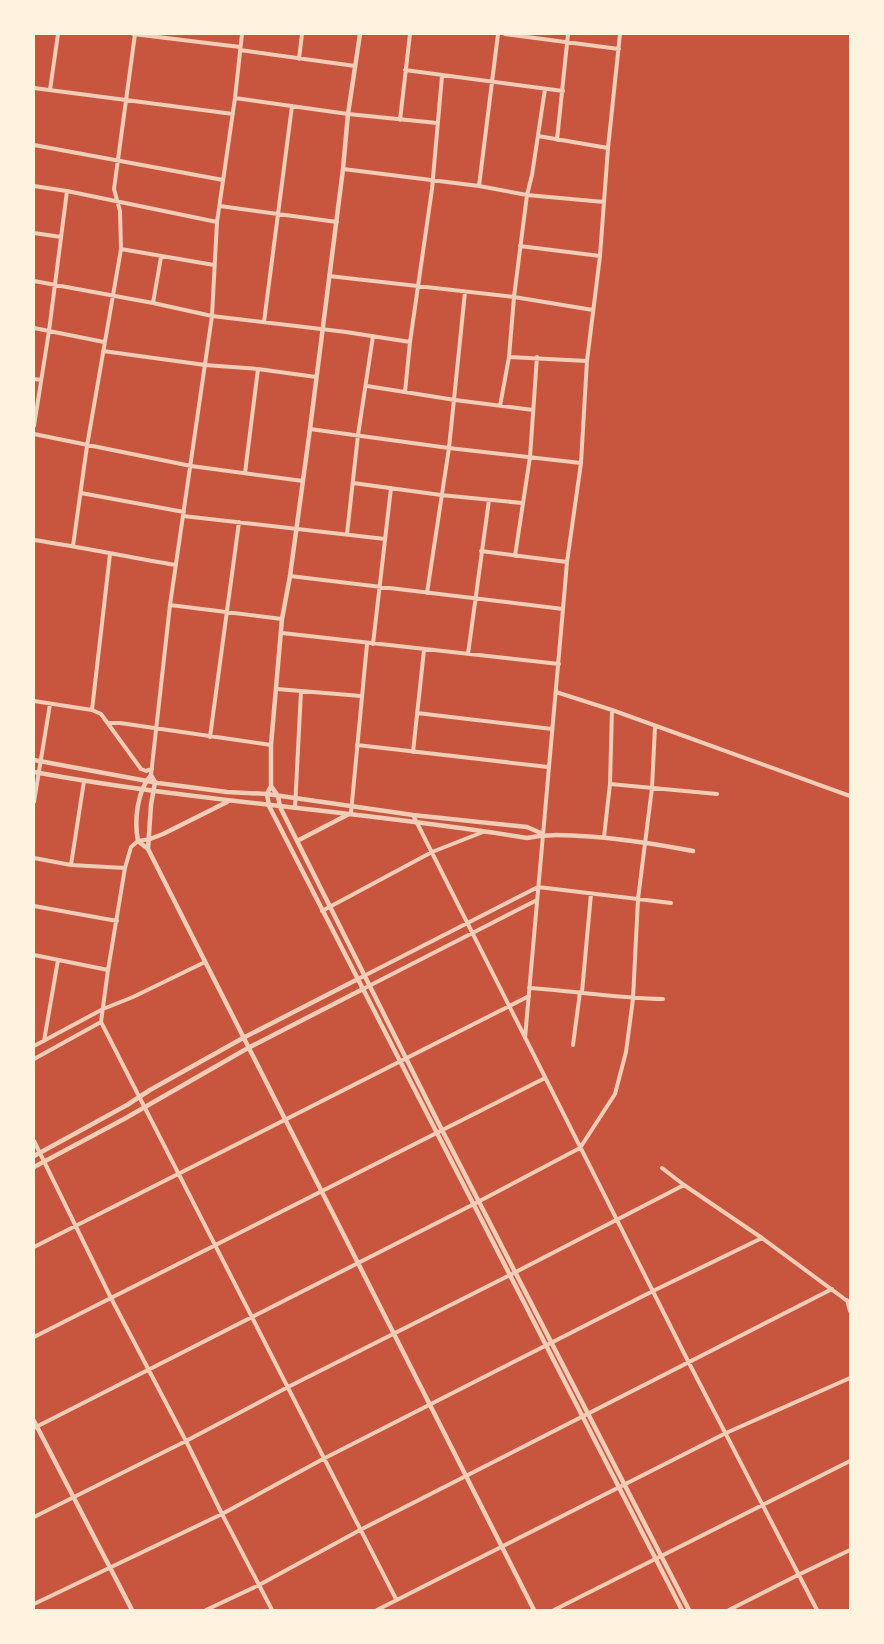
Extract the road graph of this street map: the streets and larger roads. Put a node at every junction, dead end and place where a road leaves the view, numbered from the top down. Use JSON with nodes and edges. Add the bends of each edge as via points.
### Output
{"nodes":[{"id":1,"x":58,"y":34,"type":"edge"},
{"id":2,"x":134,"y":34,"type":"edge"},
{"id":3,"x":242,"y":34,"type":"edge"},
{"id":4,"x":302,"y":34,"type":"edge"},
{"id":5,"x":360,"y":34,"type":"edge"},
{"id":6,"x":410,"y":34,"type":"edge"},
{"id":7,"x":498,"y":34,"type":"edge"},
{"id":8,"x":505,"y":34,"type":"edge"},
{"id":9,"x":568,"y":34,"type":"edge"},
{"id":10,"x":620,"y":34,"type":"edge"},
{"id":11,"x":567,"y":42,"type":"junction"},
{"id":12,"x":618,"y":48,"type":"junction"},
{"id":13,"x":240,"y":49,"type":"junction"},
{"id":14,"x":299,"y":59,"type":"junction"},
{"id":15,"x":355,"y":66,"type":"junction"},
{"id":16,"x":405,"y":70,"type":"junction"},
{"id":17,"x":442,"y":76,"type":"junction"},
{"id":18,"x":491,"y":82,"type":"junction"},
{"id":19,"x":34,"y":88,"type":"edge"},
{"id":20,"x":545,"y":89,"type":"junction"},
{"id":21,"x":50,"y":90,"type":"junction"},
{"id":22,"x":563,"y":91,"type":"junction"},
{"id":23,"x":235,"y":98,"type":"junction"},
{"id":24,"x":126,"y":101,"type":"junction"},
{"id":25,"x":292,"y":106,"type":"junction"},
{"id":26,"x":233,"y":114,"type":"junction"},
{"id":27,"x":348,"y":114,"type":"junction"},
{"id":28,"x":400,"y":120,"type":"junction"},
{"id":29,"x":437,"y":123,"type":"junction"},
{"id":30,"x":538,"y":136,"type":"junction"},
{"id":31,"x":557,"y":140,"type":"junction"},
{"id":32,"x":34,"y":145,"type":"edge"},
{"id":33,"x":608,"y":148,"type":"junction"},
{"id":34,"x":118,"y":159,"type":"junction"},
{"id":35,"x":343,"y":169,"type":"junction"},
{"id":36,"x":223,"y":180,"type":"junction"},
{"id":37,"x":432,"y":180,"type":"junction"},
{"id":38,"x":34,"y":186,"type":"edge"},
{"id":39,"x":479,"y":186,"type":"junction"},
{"id":40,"x":67,"y":191,"type":"junction"},
{"id":41,"x":527,"y":195,"type":"junction"},
{"id":42,"x":117,"y":202,"type":"junction"},
{"id":43,"x":604,"y":202,"type":"junction"},
{"id":44,"x":220,"y":206,"type":"junction"},
{"id":45,"x":278,"y":214,"type":"junction"},
{"id":46,"x":217,"y":222,"type":"junction"},
{"id":47,"x":337,"y":222,"type":"junction"},
{"id":48,"x":34,"y":233,"type":"edge"},
{"id":49,"x":61,"y":237,"type":"junction"},
{"id":50,"x":520,"y":246,"type":"junction"},
{"id":51,"x":121,"y":249,"type":"junction"},
{"id":52,"x":600,"y":256,"type":"junction"},
{"id":53,"x":161,"y":257,"type":"junction"},
{"id":54,"x":214,"y":265,"type":"junction"},
{"id":55,"x":329,"y":276,"type":"junction"},
{"id":56,"x":34,"y":281,"type":"edge"},
{"id":57,"x":54,"y":284,"type":"junction"},
{"id":58,"x":419,"y":286,"type":"junction"},
{"id":59,"x":465,"y":292,"type":"junction"},
{"id":60,"x":113,"y":295,"type":"junction"},
{"id":61,"x":514,"y":297,"type":"junction"},
{"id":62,"x":154,"y":303,"type":"junction"},
{"id":63,"x":593,"y":310,"type":"junction"},
{"id":64,"x":212,"y":316,"type":"junction"},
{"id":65,"x":264,"y":322,"type":"junction"},
{"id":66,"x":34,"y":328,"type":"edge"},
{"id":67,"x":322,"y":330,"type":"junction"},
{"id":68,"x":49,"y":331,"type":"junction"},
{"id":69,"x":373,"y":336,"type":"junction"},
{"id":70,"x":104,"y":342,"type":"junction"},
{"id":71,"x":410,"y":342,"type":"junction"},
{"id":72,"x":103,"y":351,"type":"junction"},
{"id":73,"x":509,"y":356,"type":"junction"},
{"id":74,"x":537,"y":357,"type":"junction"},
{"id":75,"x":587,"y":361,"type":"junction"},
{"id":76,"x":205,"y":365,"type":"junction"},
{"id":77,"x":258,"y":369,"type":"junction"},
{"id":78,"x":316,"y":377,"type":"junction"},
{"id":79,"x":34,"y":379,"type":"edge"},
{"id":80,"x":42,"y":380,"type":"junction"},
{"id":81,"x":367,"y":386,"type":"junction"},
{"id":82,"x":405,"y":392,"type":"junction"},
{"id":83,"x":455,"y":400,"type":"junction"},
{"id":84,"x":500,"y":406,"type":"junction"},
{"id":85,"x":534,"y":410,"type":"junction"},
{"id":86,"x":34,"y":426,"type":"edge"},
{"id":87,"x":310,"y":429,"type":"junction"},
{"id":88,"x":34,"y":434,"type":"edge"},
{"id":89,"x":358,"y":435,"type":"junction"},
{"id":90,"x":87,"y":446,"type":"junction"},
{"id":91,"x":449,"y":448,"type":"junction"},
{"id":92,"x":530,"y":457,"type":"junction"},
{"id":93,"x":581,"y":463,"type":"junction"},
{"id":94,"x":191,"y":466,"type":"junction"},
{"id":95,"x":246,"y":474,"type":"junction"},
{"id":96,"x":303,"y":481,"type":"junction"},
{"id":97,"x":353,"y":483,"type":"junction"},
{"id":98,"x":391,"y":488,"type":"junction"},
{"id":99,"x":80,"y":493,"type":"junction"},
{"id":100,"x":441,"y":495,"type":"junction"},
{"id":101,"x":489,"y":500,"type":"junction"},
{"id":102,"x":522,"y":503,"type":"junction"},
{"id":103,"x":184,"y":514,"type":"junction"},
{"id":104,"x":239,"y":522,"type":"junction"},
{"id":105,"x":296,"y":529,"type":"junction"},
{"id":106,"x":347,"y":534,"type":"junction"},
{"id":107,"x":385,"y":539,"type":"junction"},
{"id":108,"x":34,"y":540,"type":"edge"},
{"id":109,"x":73,"y":546,"type":"junction"},
{"id":110,"x":481,"y":551,"type":"junction"},
{"id":111,"x":110,"y":554,"type":"junction"},
{"id":112,"x":515,"y":556,"type":"junction"},
{"id":113,"x":567,"y":562,"type":"junction"},
{"id":114,"x":176,"y":565,"type":"junction"},
{"id":115,"x":290,"y":576,"type":"junction"},
{"id":116,"x":379,"y":587,"type":"junction"},
{"id":117,"x":427,"y":593,"type":"junction"},
{"id":118,"x":475,"y":600,"type":"junction"},
{"id":119,"x":170,"y":605,"type":"junction"},
{"id":120,"x":563,"y":609,"type":"junction"},
{"id":121,"x":227,"y":613,"type":"junction"},
{"id":122,"x":282,"y":619,"type":"junction"},
{"id":123,"x":282,"y":633,"type":"junction"},
{"id":124,"x":366,"y":644,"type":"junction"},
{"id":125,"x":373,"y":644,"type":"junction"},
{"id":126,"x":424,"y":650,"type":"junction"},
{"id":127,"x":468,"y":654,"type":"junction"},
{"id":128,"x":558,"y":664,"type":"junction"},
{"id":129,"x":277,"y":689,"type":"junction"},
{"id":130,"x":302,"y":691,"type":"junction"},
{"id":131,"x":556,"y":692,"type":"junction"},
{"id":132,"x":361,"y":696,"type":"junction"},
{"id":133,"x":34,"y":701,"type":"edge"},
{"id":134,"x":50,"y":704,"type":"junction"},
{"id":135,"x":92,"y":710,"type":"junction"},
{"id":136,"x":612,"y":710,"type":"junction"},
{"id":137,"x":417,"y":713,"type":"junction"},
{"id":138,"x":108,"y":723,"type":"junction"},
{"id":139,"x":655,"y":727,"type":"junction"},
{"id":140,"x":156,"y":728,"type":"junction"},
{"id":141,"x":552,"y":729,"type":"junction"},
{"id":142,"x":210,"y":737,"type":"junction"},
{"id":143,"x":271,"y":745,"type":"junction"},
{"id":144,"x":357,"y":745,"type":"junction"},
{"id":145,"x":413,"y":752,"type":"junction"},
{"id":146,"x":34,"y":760,"type":"edge"},
{"id":147,"x":41,"y":761,"type":"junction"},
{"id":148,"x":548,"y":767,"type":"junction"},
{"id":149,"x":152,"y":772,"type":"junction"},
{"id":150,"x":36,"y":773,"type":"edge"},
{"id":151,"x":84,"y":781,"type":"junction"},
{"id":152,"x":146,"y":781,"type":"junction"},
{"id":153,"x":155,"y":782,"type":"junction"},
{"id":154,"x":610,"y":784,"type":"junction"},
{"id":155,"x":271,"y":786,"type":"junction"},
{"id":156,"x":652,"y":788,"type":"junction"},
{"id":157,"x":143,"y":790,"type":"junction"},
{"id":158,"x":153,"y":792,"type":"junction"},
{"id":159,"x":267,"y":794,"type":"junction"},
{"id":160,"x":717,"y":794,"type":"dead end"},
{"id":161,"x":278,"y":796,"type":"junction"},
{"id":162,"x":850,"y":796,"type":"edge"},
{"id":163,"x":296,"y":799,"type":"junction"},
{"id":164,"x":229,"y":801,"type":"junction"},
{"id":165,"x":34,"y":802,"type":"edge"},
{"id":166,"x":269,"y":806,"type":"junction"},
{"id":167,"x":352,"y":806,"type":"junction"},
{"id":168,"x":280,"y":807,"type":"junction"},
{"id":169,"x":295,"y":808,"type":"junction"},
{"id":170,"x":351,"y":813,"type":"junction"},
{"id":171,"x":413,"y":815,"type":"junction"},
{"id":172,"x":418,"y":823,"type":"junction"},
{"id":173,"x":484,"y":831,"type":"junction"},
{"id":174,"x":543,"y":834,"type":"junction"},
{"id":175,"x":604,"y":837,"type":"junction"},
{"id":176,"x":150,"y":838,"type":"junction"},
{"id":177,"x":297,"y":840,"type":"junction"},
{"id":178,"x":138,"y":841,"type":"junction"},
{"id":179,"x":645,"y":842,"type":"junction"},
{"id":180,"x":148,"y":850,"type":"junction"},
{"id":181,"x":693,"y":851,"type":"dead end"},
{"id":182,"x":432,"y":852,"type":"junction"},
{"id":183,"x":34,"y":858,"type":"edge"},
{"id":184,"x":71,"y":865,"type":"junction"},
{"id":185,"x":125,"y":868,"type":"junction"},
{"id":186,"x":538,"y":887,"type":"junction"},
{"id":187,"x":591,"y":894,"type":"junction"},
{"id":188,"x":638,"y":899,"type":"junction"},
{"id":189,"x":537,"y":900,"type":"junction"},
{"id":190,"x":671,"y":903,"type":"dead end"},
{"id":191,"x":34,"y":906,"type":"edge"},
{"id":192,"x":330,"y":907,"type":"junction"},
{"id":193,"x":322,"y":911,"type":"junction"},
{"id":194,"x":117,"y":921,"type":"junction"},
{"id":195,"x":467,"y":923,"type":"junction"},
{"id":196,"x":472,"y":934,"type":"junction"},
{"id":197,"x":34,"y":955,"type":"edge"},
{"id":198,"x":58,"y":960,"type":"junction"},
{"id":199,"x":205,"y":962,"type":"junction"},
{"id":200,"x":108,"y":970,"type":"junction"},
{"id":201,"x":364,"y":976,"type":"junction"},
{"id":202,"x":358,"y":979,"type":"junction"},
{"id":203,"x":369,"y":986,"type":"junction"},
{"id":204,"x":530,"y":988,"type":"junction"},
{"id":205,"x":364,"y":989,"type":"junction"},
{"id":206,"x":581,"y":992,"type":"junction"},
{"id":207,"x":529,"y":996,"type":"junction"},
{"id":208,"x":633,"y":999,"type":"junction"},
{"id":209,"x":663,"y":999,"type":"dead end"},
{"id":210,"x":509,"y":1005,"type":"junction"},
{"id":211,"x":103,"y":1009,"type":"junction"},
{"id":212,"x":101,"y":1022,"type":"junction"},
{"id":213,"x":244,"y":1038,"type":"junction"},
{"id":214,"x":525,"y":1038,"type":"junction"},
{"id":215,"x":44,"y":1041,"type":"junction"},
{"id":216,"x":573,"y":1045,"type":"dead end"},
{"id":217,"x":34,"y":1046,"type":"edge"},
{"id":218,"x":248,"y":1048,"type":"junction"},
{"id":219,"x":406,"y":1058,"type":"junction"},
{"id":220,"x":34,"y":1059,"type":"edge"},
{"id":221,"x":400,"y":1061,"type":"junction"},
{"id":222,"x":545,"y":1078,"type":"junction"},
{"id":223,"x":139,"y":1096,"type":"junction"},
{"id":224,"x":145,"y":1107,"type":"junction"},
{"id":225,"x":284,"y":1119,"type":"junction"},
{"id":226,"x":442,"y":1130,"type":"junction"},
{"id":227,"x":436,"y":1133,"type":"junction"},
{"id":228,"x":34,"y":1141,"type":"edge"},
{"id":229,"x":580,"y":1148,"type":"junction"},
{"id":230,"x":39,"y":1153,"type":"junction"},
{"id":231,"x":34,"y":1156,"type":"edge"},
{"id":232,"x":44,"y":1162,"type":"junction"},
{"id":233,"x":34,"y":1167,"type":"edge"},
{"id":234,"x":662,"y":1168,"type":"dead end"},
{"id":235,"x":178,"y":1174,"type":"junction"},
{"id":236,"x":684,"y":1185,"type":"junction"},
{"id":237,"x":321,"y":1191,"type":"junction"},
{"id":238,"x":479,"y":1201,"type":"junction"},
{"id":239,"x":474,"y":1204,"type":"junction"},
{"id":240,"x":617,"y":1220,"type":"junction"},
{"id":241,"x":75,"y":1226,"type":"junction"},
{"id":242,"x":762,"y":1238,"type":"junction"},
{"id":243,"x":216,"y":1246,"type":"junction"},
{"id":244,"x":34,"y":1247,"type":"edge"},
{"id":245,"x":358,"y":1263,"type":"junction"},
{"id":246,"x":516,"y":1272,"type":"junction"},
{"id":247,"x":510,"y":1275,"type":"junction"},
{"id":248,"x":832,"y":1289,"type":"junction"},
{"id":249,"x":653,"y":1291,"type":"junction"},
{"id":250,"x":111,"y":1298,"type":"junction"},
{"id":251,"x":848,"y":1302,"type":"edge"},
{"id":252,"x":850,"y":1311,"type":"edge"},
{"id":253,"x":252,"y":1316,"type":"junction"},
{"id":254,"x":393,"y":1333,"type":"junction"},
{"id":255,"x":34,"y":1337,"type":"edge"},
{"id":256,"x":549,"y":1344,"type":"junction"},
{"id":257,"x":688,"y":1363,"type":"junction"},
{"id":258,"x":149,"y":1369,"type":"junction"},
{"id":259,"x":850,"y":1378,"type":"edge"},
{"id":260,"x":288,"y":1387,"type":"junction"},
{"id":261,"x":430,"y":1405,"type":"junction"},
{"id":262,"x":589,"y":1414,"type":"junction"},
{"id":263,"x":583,"y":1417,"type":"junction"},
{"id":264,"x":34,"y":1420,"type":"edge"},
{"id":265,"x":35,"y":1427,"type":"edge"},
{"id":266,"x":726,"y":1433,"type":"junction"},
{"id":267,"x":186,"y":1441,"type":"junction"},
{"id":268,"x":324,"y":1459,"type":"junction"},
{"id":269,"x":850,"y":1461,"type":"edge"},
{"id":270,"x":466,"y":1476,"type":"junction"},
{"id":271,"x":626,"y":1485,"type":"junction"},
{"id":272,"x":620,"y":1488,"type":"junction"},
{"id":273,"x":73,"y":1497,"type":"junction"},
{"id":274,"x":762,"y":1505,"type":"junction"},
{"id":275,"x":222,"y":1514,"type":"junction"},
{"id":276,"x":34,"y":1516,"type":"edge"},
{"id":277,"x":360,"y":1530,"type":"junction"},
{"id":278,"x":501,"y":1547,"type":"junction"},
{"id":279,"x":850,"y":1550,"type":"edge"},
{"id":280,"x":662,"y":1556,"type":"junction"},
{"id":281,"x":656,"y":1559,"type":"junction"},
{"id":282,"x":110,"y":1568,"type":"junction"},
{"id":283,"x":798,"y":1574,"type":"junction"},
{"id":284,"x":259,"y":1585,"type":"junction"},
{"id":285,"x":396,"y":1600,"type":"junction"},
{"id":286,"x":34,"y":1604,"type":"edge"},
{"id":287,"x":132,"y":1610,"type":"edge"},
{"id":288,"x":206,"y":1610,"type":"edge"},
{"id":289,"x":272,"y":1610,"type":"edge"},
{"id":290,"x":377,"y":1610,"type":"edge"},
{"id":291,"x":534,"y":1610,"type":"edge"},
{"id":292,"x":554,"y":1610,"type":"edge"},
{"id":293,"x":682,"y":1610,"type":"edge"},
{"id":294,"x":689,"y":1610,"type":"edge"},
{"id":295,"x":729,"y":1610,"type":"edge"},
{"id":296,"x":817,"y":1610,"type":"edge"}],
"edges":[{"from":1,"to":21,"type":"street"},
{"from":2,"to":13,"type":"street"},
{"from":2,"to":24,"type":"street"},
{"from":3,"to":13,"type":"street"},
{"from":4,"to":14,"type":"street"},
{"from":5,"to":15,"type":"street"},
{"from":6,"to":16,"type":"street"},
{"from":7,"to":18,"type":"street"},
{"from":8,"to":11,"type":"street"},
{"from":9,"to":11,"type":"street"},
{"from":10,"to":12,"type":"street"},
{"from":11,"to":12,"type":"street"},
{"from":11,"to":22,"type":"street"},
{"from":12,"to":33,"type":"street"},
{"from":13,"to":14,"type":"street"},
{"from":13,"to":23,"type":"street"},
{"from":14,"to":15,"type":"street"},
{"from":15,"to":27,"type":"street"},
{"from":16,"to":17,"type":"street"},
{"from":16,"to":28,"type":"street"},
{"from":17,"to":18,"type":"street"},
{"from":17,"to":29,"type":"street"},
{"from":18,"to":20,"type":"street"},
{"from":18,"to":39,"type":"street"},
{"from":19,"to":21,"type":"street"},
{"from":20,"to":22,"type":"street"},
{"from":20,"to":30,"type":"street"},
{"from":21,"to":24,"type":"street"},
{"from":22,"to":31,"type":"street"},
{"from":23,"to":25,"type":"street"},
{"from":23,"to":26,"type":"street"},
{"from":24,"to":26,"type":"street"},
{"from":24,"to":34,"type":"street"},
{"from":25,"to":27,"type":"street"},
{"from":25,"to":45,"type":"street"},
{"from":26,"to":36,"type":"street"},
{"from":27,"to":28,"type":"street"},
{"from":27,"to":35,"type":"street"},
{"from":28,"to":29,"type":"street"},
{"from":29,"to":37,"type":"street"},
{"from":30,"to":31,"type":"street"},
{"from":30,"to":41,"type":"street"},
{"from":31,"to":33,"type":"street"},
{"from":32,"to":34,"type":"street"},
{"from":33,"to":43,"type":"street"},
{"from":34,"to":36,"type":"street"},
{"from":34,"to":42,"type":"street","via":[[114,189]]},
{"from":35,"to":37,"type":"street"},
{"from":35,"to":47,"type":"street"},
{"from":36,"to":44,"type":"street"},
{"from":37,"to":39,"type":"street"},
{"from":37,"to":58,"type":"street"},
{"from":38,"to":40,"type":"street"},
{"from":39,"to":41,"type":"street"},
{"from":40,"to":42,"type":"street"},
{"from":40,"to":49,"type":"street"},
{"from":41,"to":43,"type":"street"},
{"from":41,"to":50,"type":"street"},
{"from":42,"to":46,"type":"street"},
{"from":42,"to":51,"type":"street"},
{"from":43,"to":52,"type":"street"},
{"from":44,"to":45,"type":"street"},
{"from":44,"to":46,"type":"street"},
{"from":45,"to":47,"type":"street"},
{"from":45,"to":65,"type":"street"},
{"from":46,"to":54,"type":"street"},
{"from":47,"to":55,"type":"street"},
{"from":48,"to":49,"type":"street"},
{"from":49,"to":57,"type":"street"},
{"from":50,"to":52,"type":"street"},
{"from":50,"to":61,"type":"street"},
{"from":51,"to":53,"type":"street"},
{"from":51,"to":60,"type":"street"},
{"from":52,"to":63,"type":"street"},
{"from":53,"to":54,"type":"street"},
{"from":53,"to":62,"type":"street"},
{"from":54,"to":64,"type":"street"},
{"from":55,"to":58,"type":"street"},
{"from":55,"to":67,"type":"street"},
{"from":56,"to":57,"type":"street"},
{"from":57,"to":60,"type":"street"},
{"from":57,"to":68,"type":"street"},
{"from":58,"to":59,"type":"street"},
{"from":58,"to":71,"type":"street"},
{"from":59,"to":61,"type":"street"},
{"from":59,"to":83,"type":"street"},
{"from":60,"to":62,"type":"street"},
{"from":60,"to":70,"type":"street"},
{"from":61,"to":63,"type":"street"},
{"from":61,"to":73,"type":"street"},
{"from":62,"to":64,"type":"street"},
{"from":63,"to":75,"type":"street"},
{"from":64,"to":65,"type":"street"},
{"from":64,"to":76,"type":"street"},
{"from":65,"to":67,"type":"street"},
{"from":66,"to":68,"type":"street"},
{"from":67,"to":69,"type":"street"},
{"from":67,"to":78,"type":"street"},
{"from":68,"to":70,"type":"street"},
{"from":68,"to":80,"type":"street"},
{"from":69,"to":71,"type":"street"},
{"from":69,"to":81,"type":"street"},
{"from":70,"to":72,"type":"street"},
{"from":71,"to":82,"type":"street"},
{"from":72,"to":76,"type":"street"},
{"from":72,"to":90,"type":"street"},
{"from":73,"to":74,"type":"street"},
{"from":73,"to":84,"type":"street"},
{"from":74,"to":75,"type":"street"},
{"from":74,"to":85,"type":"street"},
{"from":75,"to":93,"type":"street"},
{"from":76,"to":77,"type":"street"},
{"from":76,"to":94,"type":"street"},
{"from":77,"to":78,"type":"street"},
{"from":77,"to":95,"type":"street"},
{"from":78,"to":87,"type":"street"},
{"from":79,"to":80,"type":"street"},
{"from":80,"to":86,"type":"street"},
{"from":81,"to":82,"type":"street"},
{"from":81,"to":89,"type":"street"},
{"from":82,"to":83,"type":"street"},
{"from":83,"to":84,"type":"street"},
{"from":83,"to":91,"type":"street"},
{"from":84,"to":85,"type":"street"},
{"from":85,"to":92,"type":"street"},
{"from":87,"to":89,"type":"street"},
{"from":87,"to":96,"type":"street"},
{"from":88,"to":90,"type":"street"},
{"from":89,"to":91,"type":"street"},
{"from":89,"to":97,"type":"street"},
{"from":90,"to":94,"type":"street"},
{"from":90,"to":99,"type":"street"},
{"from":91,"to":92,"type":"street"},
{"from":91,"to":100,"type":"street"},
{"from":92,"to":93,"type":"street"},
{"from":92,"to":102,"type":"street"},
{"from":93,"to":113,"type":"street"},
{"from":94,"to":95,"type":"street"},
{"from":94,"to":103,"type":"street"},
{"from":95,"to":96,"type":"street"},
{"from":96,"to":105,"type":"street"},
{"from":97,"to":98,"type":"street"},
{"from":97,"to":106,"type":"street"},
{"from":98,"to":100,"type":"street"},
{"from":98,"to":107,"type":"street"},
{"from":99,"to":103,"type":"street"},
{"from":99,"to":109,"type":"street"},
{"from":100,"to":101,"type":"street"},
{"from":100,"to":117,"type":"street"},
{"from":101,"to":102,"type":"street"},
{"from":101,"to":110,"type":"street"},
{"from":102,"to":112,"type":"street"},
{"from":103,"to":104,"type":"street"},
{"from":103,"to":114,"type":"street"},
{"from":104,"to":105,"type":"street"},
{"from":104,"to":121,"type":"street"},
{"from":105,"to":106,"type":"street"},
{"from":105,"to":115,"type":"street"},
{"from":106,"to":107,"type":"street"},
{"from":107,"to":116,"type":"street"},
{"from":108,"to":109,"type":"street"},
{"from":109,"to":111,"type":"street"},
{"from":110,"to":112,"type":"street"},
{"from":110,"to":118,"type":"street"},
{"from":111,"to":114,"type":"street"},
{"from":111,"to":135,"type":"street"},
{"from":112,"to":113,"type":"street"},
{"from":113,"to":120,"type":"street"},
{"from":114,"to":119,"type":"street"},
{"from":115,"to":116,"type":"street"},
{"from":115,"to":122,"type":"street"},
{"from":116,"to":117,"type":"street"},
{"from":116,"to":125,"type":"street"},
{"from":117,"to":118,"type":"street"},
{"from":118,"to":120,"type":"street"},
{"from":118,"to":127,"type":"street"},
{"from":119,"to":121,"type":"street"},
{"from":119,"to":140,"type":"street"},
{"from":120,"to":128,"type":"street"},
{"from":121,"to":122,"type":"street"},
{"from":121,"to":142,"type":"street"},
{"from":122,"to":123,"type":"street"},
{"from":123,"to":124,"type":"street"},
{"from":123,"to":129,"type":"street"},
{"from":124,"to":125,"type":"street"},
{"from":124,"to":132,"type":"street"},
{"from":125,"to":126,"type":"street"},
{"from":126,"to":127,"type":"street"},
{"from":126,"to":137,"type":"street"},
{"from":127,"to":128,"type":"street"},
{"from":128,"to":131,"type":"street"},
{"from":129,"to":130,"type":"street"},
{"from":129,"to":143,"type":"street"},
{"from":130,"to":132,"type":"street"},
{"from":130,"to":163,"type":"street"},
{"from":131,"to":136,"type":"street"},
{"from":131,"to":141,"type":"street"},
{"from":132,"to":144,"type":"street"},
{"from":133,"to":134,"type":"street"},
{"from":134,"to":135,"type":"street"},
{"from":134,"to":147,"type":"street"},
{"from":135,"to":138,"type":"street","via":[[101,714]]},
{"from":136,"to":139,"type":"street"},
{"from":136,"to":154,"type":"street"},
{"from":137,"to":141,"type":"street"},
{"from":137,"to":145,"type":"street"},
{"from":138,"to":140,"type":"street"},
{"from":138,"to":149,"type":"street","via":[[141,769]]},
{"from":139,"to":156,"type":"street"},
{"from":139,"to":162,"type":"street"},
{"from":140,"to":142,"type":"street"},
{"from":140,"to":149,"type":"street"},
{"from":141,"to":148,"type":"street"},
{"from":142,"to":143,"type":"street"},
{"from":143,"to":155,"type":"street"},
{"from":144,"to":145,"type":"street"},
{"from":144,"to":167,"type":"street"},
{"from":145,"to":148,"type":"street"},
{"from":146,"to":147,"type":"street"},
{"from":147,"to":150,"type":"street"},
{"from":147,"to":152,"type":"street"},
{"from":148,"to":174,"type":"street"},
{"from":149,"to":152,"type":"street"},
{"from":149,"to":153,"type":"street"},
{"from":150,"to":151,"type":"street"},
{"from":150,"to":165,"type":"street"},
{"from":151,"to":157,"type":"street"},
{"from":151,"to":184,"type":"street"},
{"from":152,"to":153,"type":"street"},
{"from":152,"to":157,"type":"street"},
{"from":153,"to":158,"type":"street"},
{"from":153,"to":159,"type":"street"},
{"from":154,"to":156,"type":"street"},
{"from":154,"to":175,"type":"street"},
{"from":155,"to":159,"type":"street"},
{"from":155,"to":161,"type":"street"},
{"from":156,"to":160,"type":"street"},
{"from":156,"to":179,"type":"street"},
{"from":157,"to":158,"type":"street"},
{"from":157,"to":178,"type":"street","via":[[137,818]]},
{"from":158,"to":164,"type":"street"},
{"from":158,"to":176,"type":"street"},
{"from":159,"to":161,"type":"street"},
{"from":159,"to":166,"type":"street"},
{"from":161,"to":163,"type":"street"},
{"from":161,"to":168,"type":"street"},
{"from":163,"to":167,"type":"street"},
{"from":163,"to":169,"type":"street"},
{"from":164,"to":166,"type":"street"},
{"from":164,"to":176,"type":"street"},
{"from":166,"to":168,"type":"street"},
{"from":166,"to":193,"type":"street"},
{"from":167,"to":170,"type":"street"},
{"from":167,"to":171,"type":"street"},
{"from":168,"to":169,"type":"street"},
{"from":168,"to":177,"type":"street"},
{"from":169,"to":170,"type":"street"},
{"from":170,"to":172,"type":"street"},
{"from":170,"to":177,"type":"street"},
{"from":171,"to":172,"type":"street"},
{"from":171,"to":174,"type":"street","via":[[527,827]]},
{"from":172,"to":173,"type":"street"},
{"from":172,"to":182,"type":"street"},
{"from":173,"to":174,"type":"street","via":[[527,838]]},
{"from":173,"to":182,"type":"street"},
{"from":174,"to":175,"type":"street"},
{"from":174,"to":186,"type":"street"},
{"from":175,"to":179,"type":"street"},
{"from":176,"to":178,"type":"street"},
{"from":176,"to":180,"type":"street"},
{"from":177,"to":192,"type":"street"},
{"from":178,"to":180,"type":"street"},
{"from":178,"to":185,"type":"street","via":[[131,846]]},
{"from":179,"to":181,"type":"street"},
{"from":179,"to":188,"type":"street"},
{"from":180,"to":199,"type":"street"},
{"from":182,"to":192,"type":"street"},
{"from":182,"to":195,"type":"street"},
{"from":183,"to":184,"type":"street"},
{"from":184,"to":185,"type":"street"},
{"from":185,"to":194,"type":"street"},
{"from":186,"to":187,"type":"street"},
{"from":186,"to":189,"type":"street"},
{"from":186,"to":195,"type":"street"},
{"from":187,"to":188,"type":"street"},
{"from":187,"to":206,"type":"street"},
{"from":188,"to":190,"type":"street"},
{"from":188,"to":208,"type":"street"},
{"from":189,"to":196,"type":"street"},
{"from":189,"to":204,"type":"street"},
{"from":191,"to":194,"type":"street"},
{"from":192,"to":193,"type":"street"},
{"from":192,"to":201,"type":"street"},
{"from":193,"to":202,"type":"street"},
{"from":194,"to":200,"type":"street"},
{"from":195,"to":196,"type":"street"},
{"from":195,"to":201,"type":"street"},
{"from":196,"to":203,"type":"street"},
{"from":196,"to":210,"type":"street"},
{"from":197,"to":198,"type":"street"},
{"from":198,"to":200,"type":"street"},
{"from":198,"to":215,"type":"street"},
{"from":199,"to":211,"type":"street"},
{"from":199,"to":213,"type":"street"},
{"from":200,"to":211,"type":"street"},
{"from":201,"to":202,"type":"street"},
{"from":201,"to":203,"type":"street"},
{"from":202,"to":205,"type":"street"},
{"from":202,"to":213,"type":"street"},
{"from":203,"to":205,"type":"street"},
{"from":203,"to":219,"type":"street"},
{"from":204,"to":206,"type":"street"},
{"from":204,"to":207,"type":"street"},
{"from":205,"to":218,"type":"street"},
{"from":205,"to":221,"type":"street"},
{"from":206,"to":208,"type":"street"},
{"from":206,"to":216,"type":"street"},
{"from":207,"to":210,"type":"street"},
{"from":207,"to":214,"type":"street"},
{"from":208,"to":209,"type":"street"},
{"from":208,"to":229,"type":"street","via":[[617,1089]]},
{"from":210,"to":214,"type":"street"},
{"from":210,"to":219,"type":"street"},
{"from":211,"to":212,"type":"street"},
{"from":211,"to":215,"type":"street"},
{"from":212,"to":220,"type":"street"},
{"from":212,"to":223,"type":"street"},
{"from":213,"to":218,"type":"street"},
{"from":213,"to":223,"type":"street"},
{"from":214,"to":222,"type":"street"},
{"from":215,"to":217,"type":"street"},
{"from":218,"to":224,"type":"street"},
{"from":218,"to":225,"type":"street"},
{"from":219,"to":221,"type":"street"},
{"from":219,"to":226,"type":"street"},
{"from":221,"to":225,"type":"street"},
{"from":221,"to":227,"type":"street"},
{"from":222,"to":226,"type":"street"},
{"from":222,"to":229,"type":"street"},
{"from":223,"to":224,"type":"street"},
{"from":223,"to":230,"type":"street"},
{"from":224,"to":232,"type":"street"},
{"from":224,"to":235,"type":"street"},
{"from":225,"to":235,"type":"street"},
{"from":225,"to":237,"type":"street"},
{"from":226,"to":227,"type":"street"},
{"from":226,"to":238,"type":"street"},
{"from":227,"to":237,"type":"street"},
{"from":227,"to":239,"type":"street"},
{"from":228,"to":230,"type":"street"},
{"from":229,"to":238,"type":"street"},
{"from":229,"to":240,"type":"street"},
{"from":230,"to":231,"type":"street"},
{"from":230,"to":232,"type":"street"},
{"from":232,"to":233,"type":"street"},
{"from":232,"to":241,"type":"street"},
{"from":234,"to":236,"type":"street"},
{"from":235,"to":241,"type":"street"},
{"from":235,"to":243,"type":"street"},
{"from":236,"to":240,"type":"street"},
{"from":236,"to":242,"type":"street"},
{"from":237,"to":243,"type":"street"},
{"from":237,"to":245,"type":"street"},
{"from":238,"to":239,"type":"street"},
{"from":238,"to":246,"type":"street"},
{"from":239,"to":245,"type":"street"},
{"from":239,"to":247,"type":"street"},
{"from":240,"to":246,"type":"street"},
{"from":240,"to":249,"type":"street"},
{"from":241,"to":244,"type":"street"},
{"from":241,"to":250,"type":"street"},
{"from":242,"to":248,"type":"street"},
{"from":242,"to":249,"type":"street"},
{"from":243,"to":250,"type":"street"},
{"from":243,"to":253,"type":"street"},
{"from":245,"to":253,"type":"street"},
{"from":245,"to":254,"type":"street"},
{"from":246,"to":247,"type":"street"},
{"from":246,"to":256,"type":"street"},
{"from":247,"to":254,"type":"street"},
{"from":247,"to":256,"type":"street"},
{"from":248,"to":251,"type":"street"},
{"from":248,"to":257,"type":"street"},
{"from":249,"to":256,"type":"street"},
{"from":249,"to":257,"type":"street"},
{"from":250,"to":255,"type":"street"},
{"from":250,"to":258,"type":"street"},
{"from":251,"to":252,"type":"street"},
{"from":253,"to":258,"type":"street"},
{"from":253,"to":260,"type":"street"},
{"from":254,"to":260,"type":"street"},
{"from":254,"to":261,"type":"street"},
{"from":256,"to":261,"type":"street"},
{"from":256,"to":262,"type":"street"},
{"from":256,"to":263,"type":"street"},
{"from":257,"to":262,"type":"street"},
{"from":257,"to":266,"type":"street"},
{"from":258,"to":265,"type":"street"},
{"from":258,"to":267,"type":"street"},
{"from":259,"to":266,"type":"street"},
{"from":260,"to":267,"type":"street"},
{"from":260,"to":268,"type":"street"},
{"from":261,"to":268,"type":"street"},
{"from":261,"to":270,"type":"street"},
{"from":262,"to":263,"type":"street"},
{"from":262,"to":271,"type":"street"},
{"from":263,"to":270,"type":"street"},
{"from":263,"to":272,"type":"street"},
{"from":264,"to":265,"type":"street"},
{"from":265,"to":273,"type":"street"},
{"from":266,"to":271,"type":"street"},
{"from":266,"to":274,"type":"street"},
{"from":267,"to":273,"type":"street"},
{"from":267,"to":275,"type":"street"},
{"from":268,"to":275,"type":"street"},
{"from":268,"to":277,"type":"street"},
{"from":269,"to":274,"type":"street"},
{"from":270,"to":277,"type":"street"},
{"from":270,"to":278,"type":"street"},
{"from":271,"to":272,"type":"street"},
{"from":271,"to":280,"type":"street"},
{"from":272,"to":278,"type":"street"},
{"from":272,"to":281,"type":"street"},
{"from":273,"to":276,"type":"street"},
{"from":273,"to":282,"type":"street"},
{"from":274,"to":280,"type":"street"},
{"from":274,"to":283,"type":"street"},
{"from":275,"to":282,"type":"street"},
{"from":275,"to":284,"type":"street"},
{"from":277,"to":284,"type":"street"},
{"from":277,"to":285,"type":"street"},
{"from":278,"to":285,"type":"street"},
{"from":278,"to":291,"type":"street"},
{"from":279,"to":283,"type":"street"},
{"from":280,"to":281,"type":"street"},
{"from":280,"to":294,"type":"street"},
{"from":281,"to":292,"type":"street"},
{"from":281,"to":293,"type":"street"},
{"from":282,"to":286,"type":"street"},
{"from":282,"to":287,"type":"street"},
{"from":283,"to":295,"type":"street"},
{"from":283,"to":296,"type":"street"},
{"from":284,"to":288,"type":"street"},
{"from":284,"to":289,"type":"street"},
{"from":285,"to":290,"type":"street"}]}
